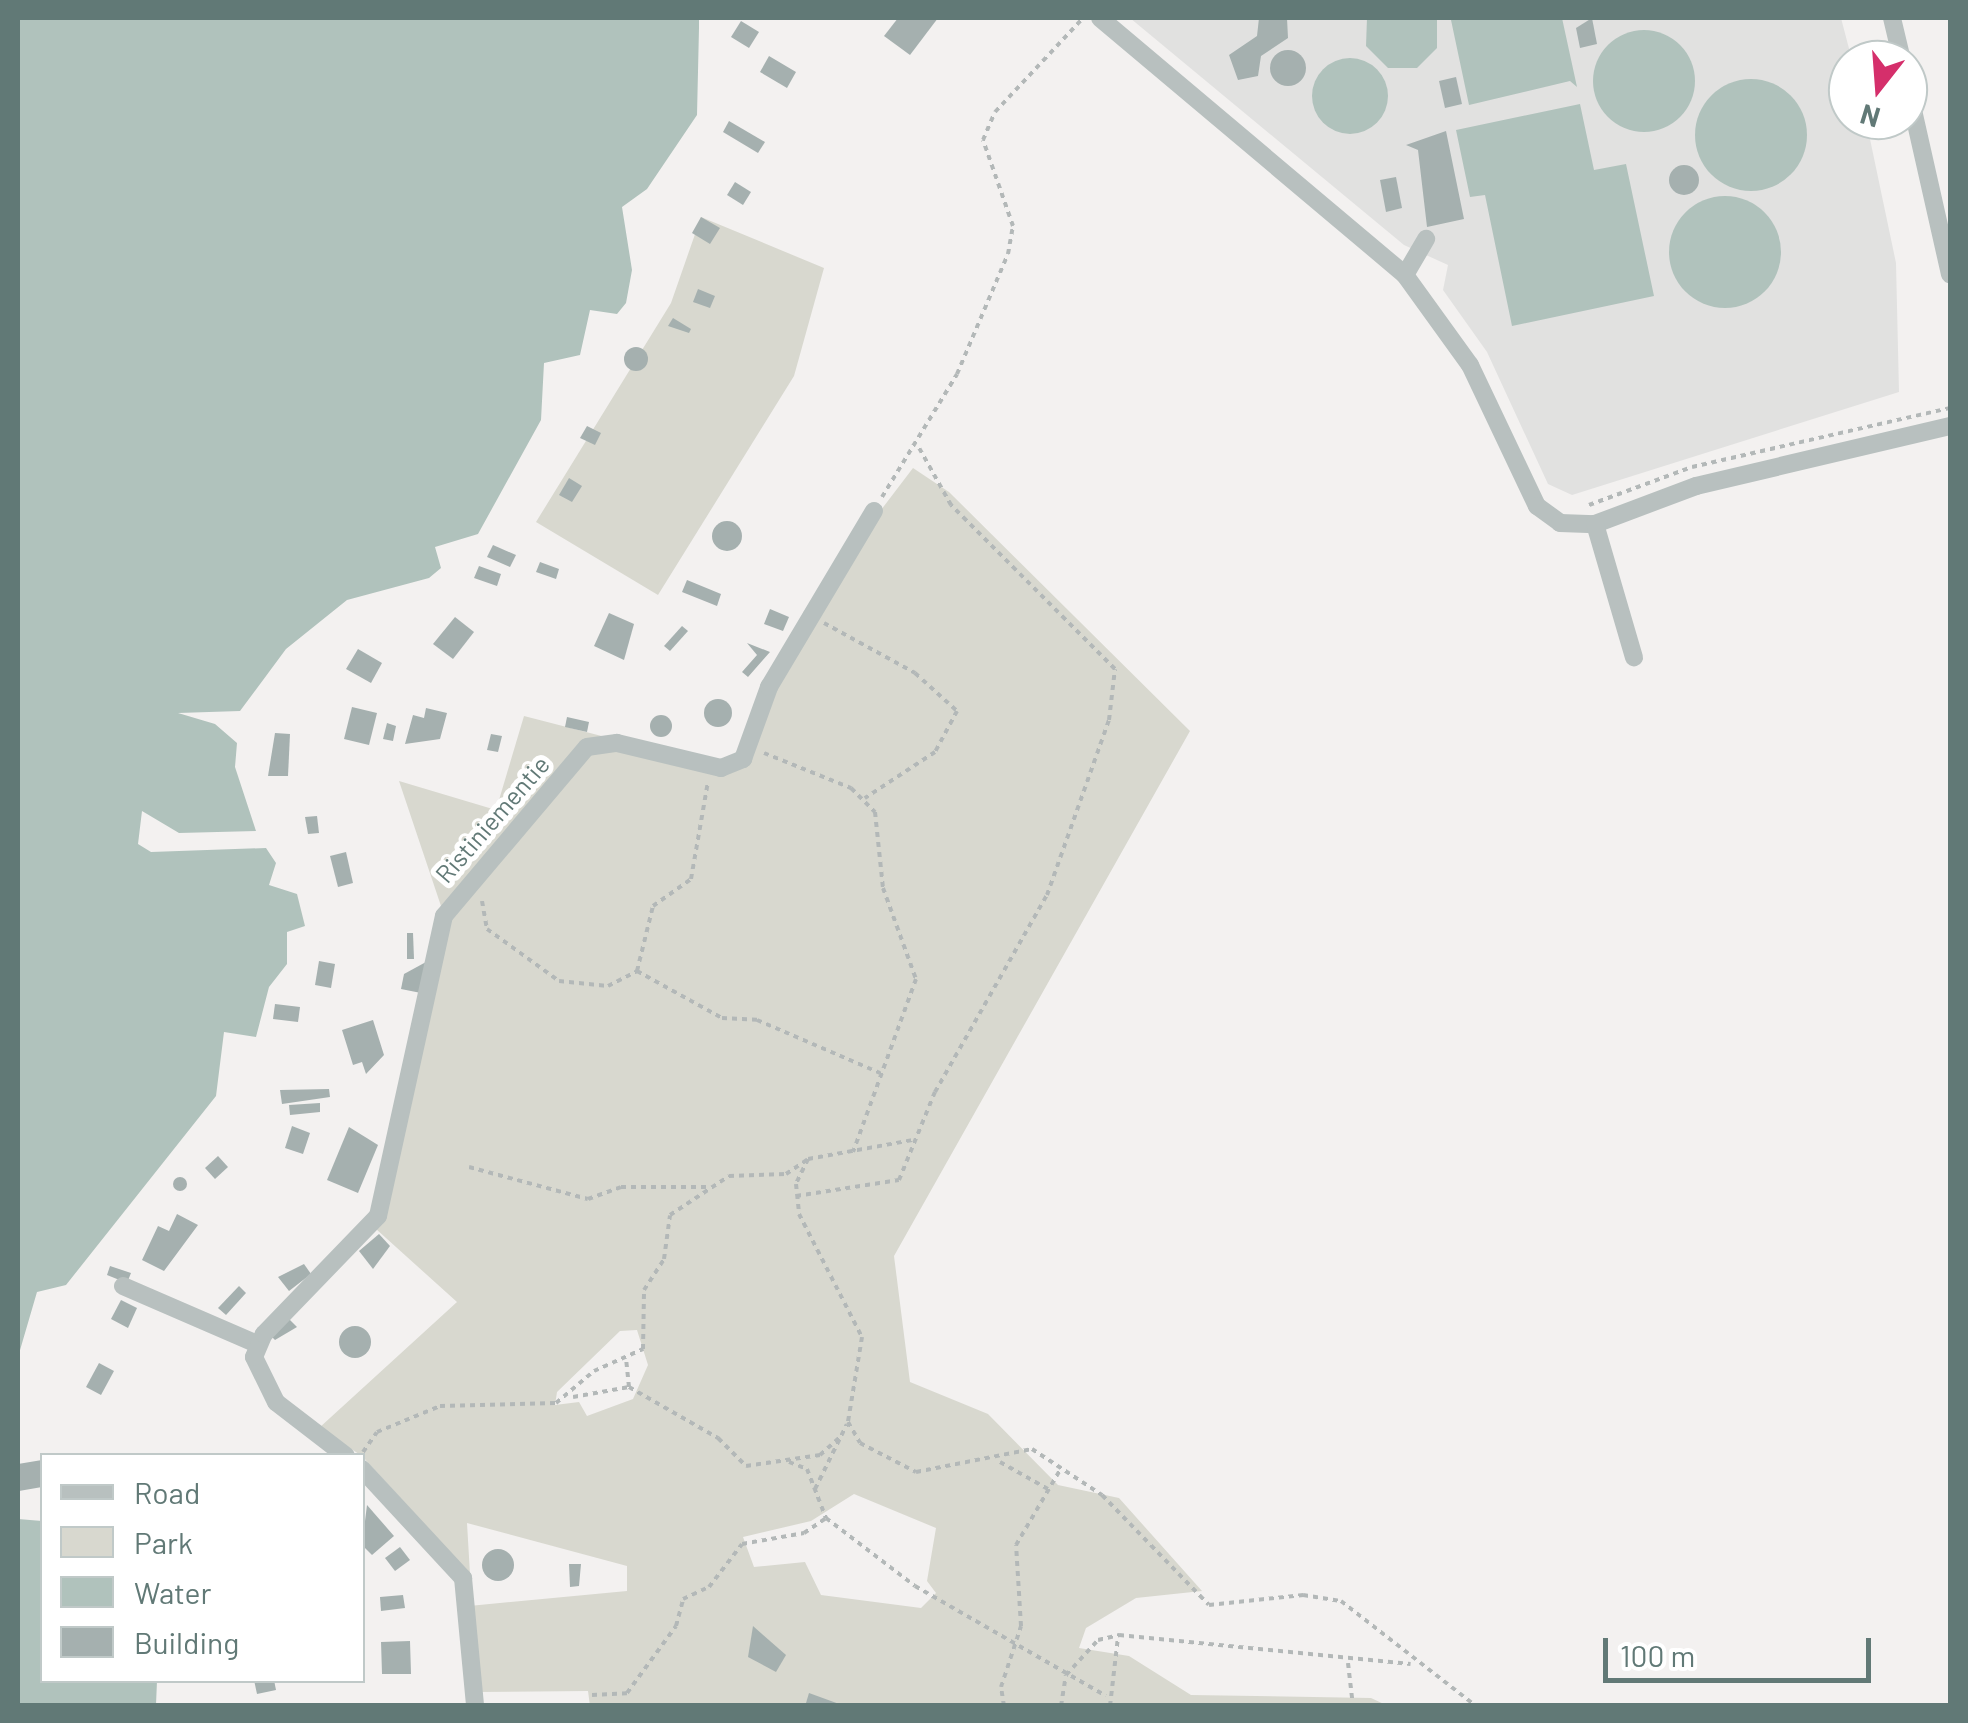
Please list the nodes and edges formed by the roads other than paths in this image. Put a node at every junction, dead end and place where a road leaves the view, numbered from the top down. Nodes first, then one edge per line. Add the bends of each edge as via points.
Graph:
1 (1100, 18) edge
2 (1920, 140) edge
3 (1426, 239) dead end
4 (1950, 274) edge
5 (1404, 275) junction
6 (1950, 426) edge
7 (874, 511) road end
8 (1595, 524) junction
9 (1634, 657) dead end
10 (122, 1286) dead end
11 (257, 1344) junction
12 (342, 1453) edge
13 (365, 1472) edge
14 (476, 1706) edge

1 - 5 street
2 - 4 street
3 - 5 street
5 - 8 street via 1470,365 1537,506 1560,522
6 - 8 street via 1696,486
7 - 11 street, Ristiniementie via 769,687 751,751 711,767 616,742 587,746 469,882 439,930 378,1216
8 - 9 street
10 - 11 street
11 - 12 street via 256,1368 276,1402
13 - 14 street via 463,1578

